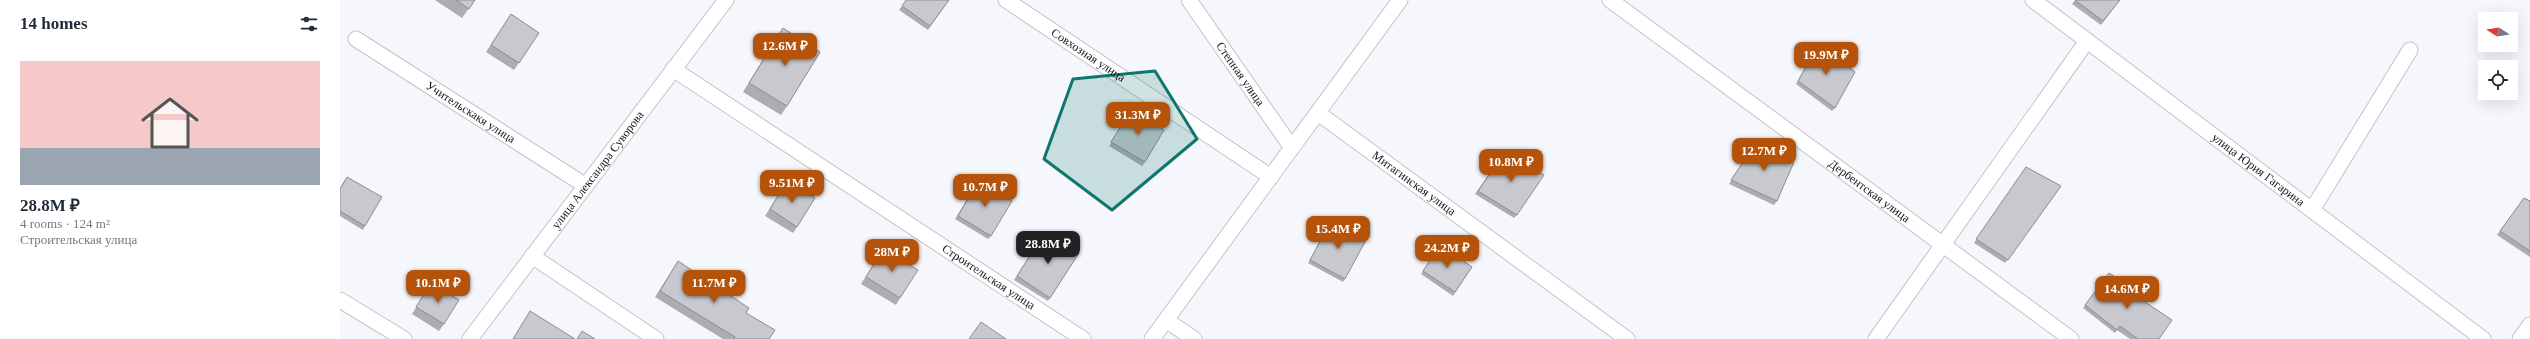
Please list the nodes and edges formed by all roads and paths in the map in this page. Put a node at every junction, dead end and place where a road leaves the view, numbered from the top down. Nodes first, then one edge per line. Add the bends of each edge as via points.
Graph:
1 (726, 0) edge
2 (1006, 0) edge
3 (1189, 0) edge
4 (1400, 0) edge
5 (1610, 0) edge
6 (2032, 0) edge
7 (356, 39) dead end
8 (2087, 41) junction
9 (2410, 50) dead end
10 (674, 69) junction
11 (1318, 113) junction
12 (1292, 148) junction
13 (1270, 177) junction
14 (586, 186) junction
15 (2312, 210) junction
16 (1943, 244) junction
17 (532, 256) junction
18 (340, 300) edge
19 (1166, 320) junction
20 (2530, 325) edge
21 (404, 339) edge
22 (470, 339) edge
23 (656, 339) edge
24 (1083, 339) edge
25 (1152, 339) edge
26 (1194, 339) edge
27 (1627, 339) edge
28 (1876, 339) edge
29 (2071, 339) edge
30 (2483, 339) edge
31 (2520, 339) edge

1 - 10 street, улица Александра Суворова
2 - 13 street, Совхозная улица
3 - 12 street, Степная улица
4 - 11 street
5 - 16 street, Дербентская улица
6 - 8 street, улица Юрия Гагарина
7 - 14 street, Учительскакя улица
8 - 15 street, улица Юрия Гагарина
8 - 16 street
9 - 15 street
10 - 14 street, улица Александра Суворова
10 - 24 street, Строительская улица
11 - 12 street
11 - 27 street, Митагинская улица
12 - 13 street
13 - 19 street
14 - 17 street, улица Александра Суворова
15 - 30 street, улица Юрия Гагарина
16 - 28 street
16 - 29 street, Дербентская улица
17 - 22 street, улица Александра Суворова
17 - 23 street
18 - 21 street
19 - 25 street
19 - 26 street
20 - 31 street

